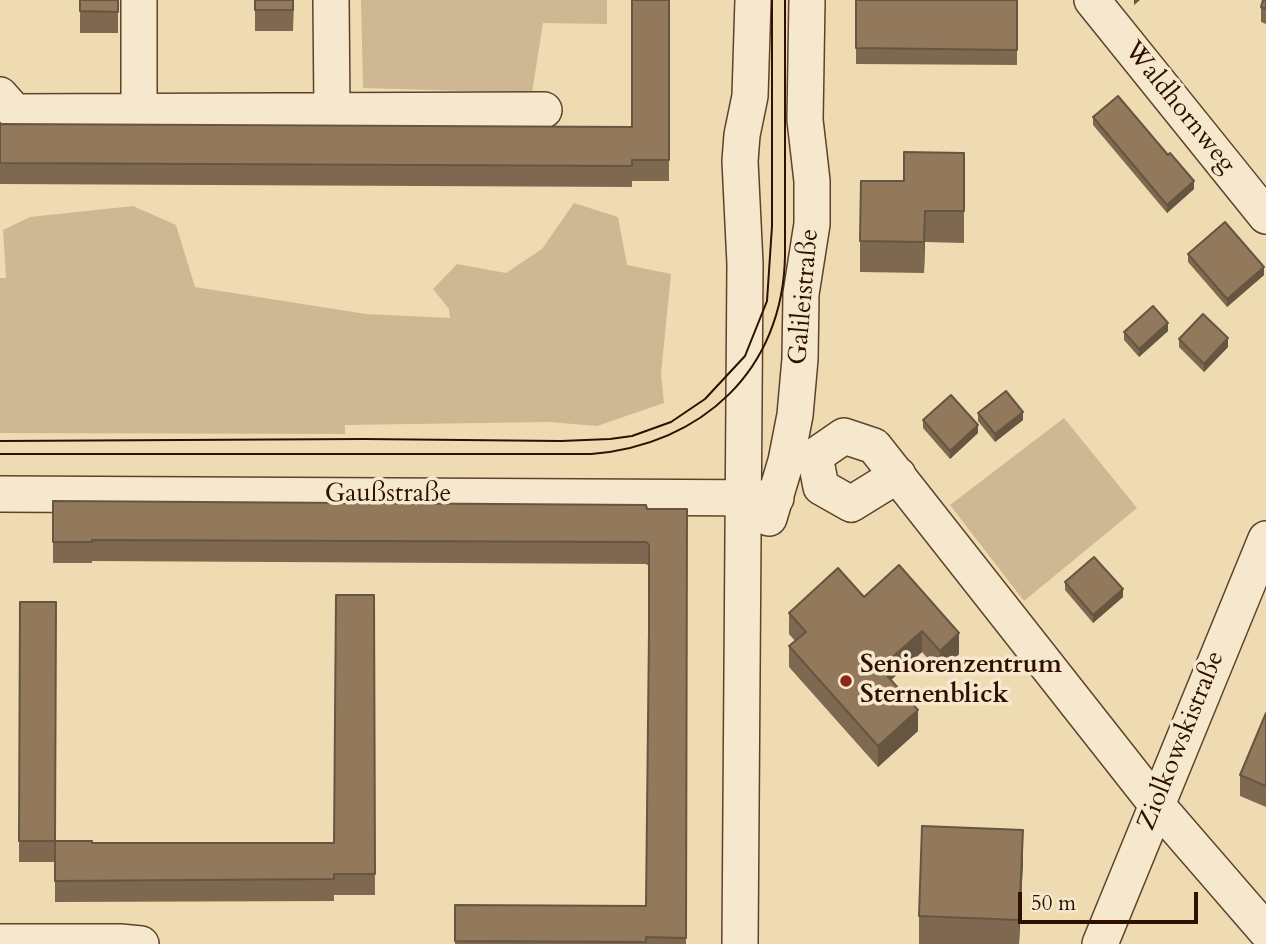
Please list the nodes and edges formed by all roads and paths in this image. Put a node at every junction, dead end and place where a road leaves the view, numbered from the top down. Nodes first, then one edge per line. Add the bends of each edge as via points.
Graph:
1 (139, 0) edge
2 (331, 0) edge
3 (753, 0) edge
4 (807, 0) edge
5 (1092, 0) edge
6 (0, 95) edge
7 (544, 110) dead end
8 (139, 111) junction
9 (332, 111) junction
10 (1266, 216) edge
11 (898, 475) dead end
12 (0, 494) edge
13 (760, 497) junction
14 (1266, 539) edge
15 (1156, 804) junction
16 (1266, 931) edge
17 (0, 942) edge
18 (141, 944) edge
19 (740, 944) edge
20 (1100, 944) edge

1 - 8 street
2 - 9 street
3 - 13 street, Galileistraße via 750,96 740,161
4 - 13 street, Galileistraße via 805,120 812,223 801,294 795,415 786,461
5 - 10 street, Waldhornweg
6 - 8 street via 15,112
7 - 9 street
8 - 9 street
11 - 15 street
12 - 13 street, Gaußstraße
13 - 19 street, Galileistraße via 744,587
14 - 15 street, Ziolkowskistraße
15 - 16 street
15 - 20 street, Ziolkowskistraße
17 - 18 street

